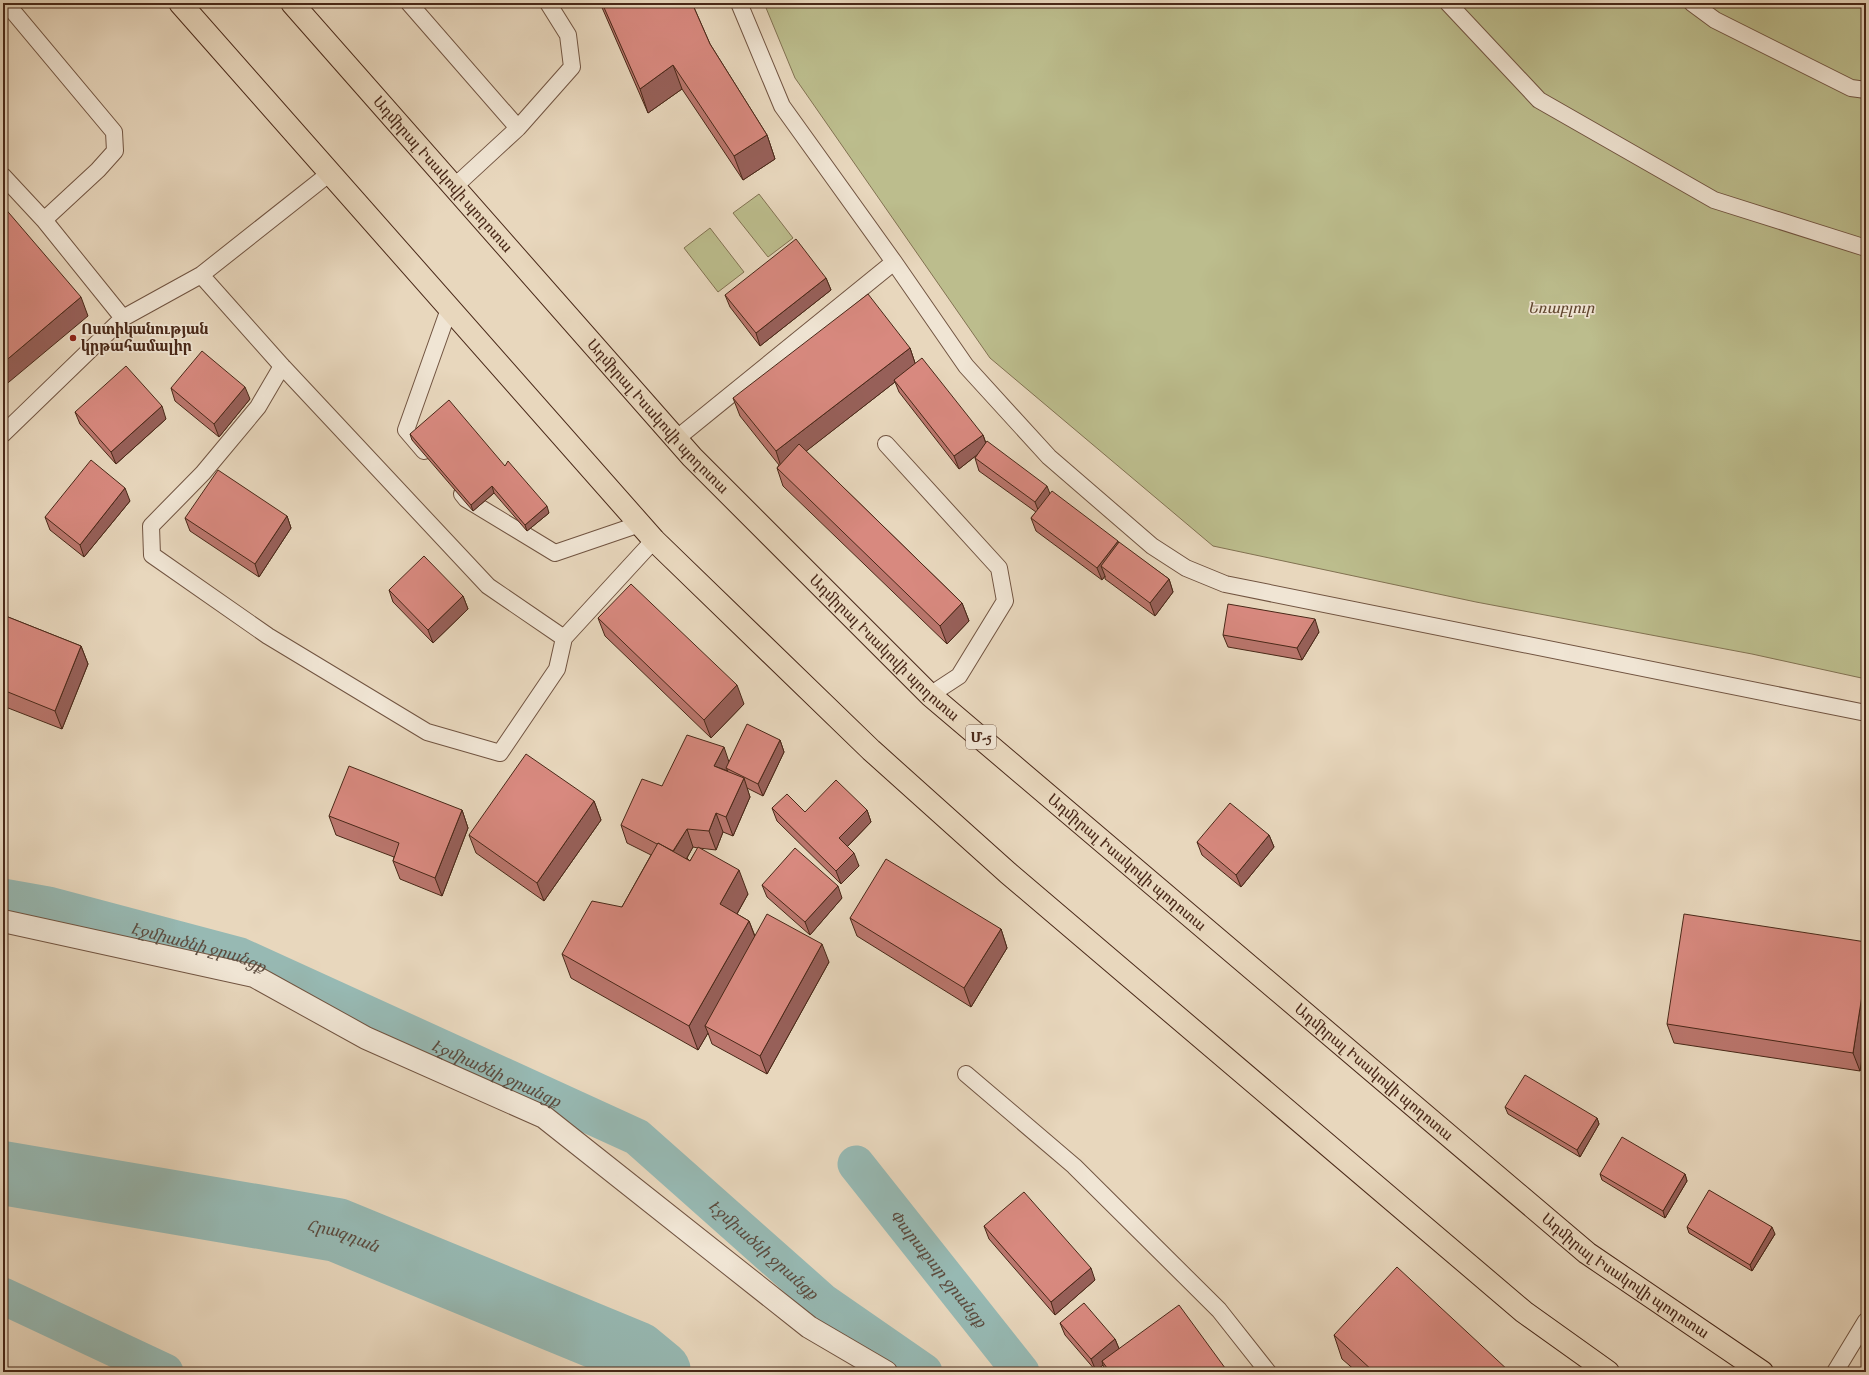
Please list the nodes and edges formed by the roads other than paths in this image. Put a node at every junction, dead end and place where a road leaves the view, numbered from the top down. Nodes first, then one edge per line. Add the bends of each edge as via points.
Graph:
1 (6, 3) edge
2 (180, 3) edge
3 (292, 3) edge
4 (409, 3) edge
5 (548, 3) edge
6 (739, 3) edge
7 (1448, 3) edge
8 (1692, 3) edge
9 (1866, 90) edge
10 (518, 128) junction
11 (330, 173) junction
12 (3, 176) edge
13 (454, 187) junction
14 (44, 220) junction
15 (1866, 248) edge
16 (894, 262) junction
17 (201, 275) junction
18 (449, 309) junction
19 (123, 318) junction
20 (282, 366) junction
21 (3, 434) edge
22 (676, 439) junction
23 (886, 444) dead end
24 (436, 464) edge
25 (451, 482) edge
26 (647, 532) junction
27 (564, 638) junction
28 (930, 695) junction
29 (1866, 713) edge
30 (3, 922) edge
31 (966, 1074) dead end
32 (1866, 1321) edge
33 (886, 1372) edge
34 (1268, 1372) edge
35 (1608, 1372) edge
36 (1762, 1372) edge
37 (1835, 1372) edge

1 - 14 lane via 114,132 115,151
2 - 11 highway
3 - 13 highway, Ադմիրալ Իսակովի պողոտա / Մ-5
4 - 10 lane
5 - 10 lane via 568,35 572,68
6 - 16 lane via 782,106
7 - 15 lane via 1539,100 1714,200
8 - 9 lane via 1715,20 1851,88
10 - 13 lane
11 - 17 lane
11 - 18 highway
12 - 14 lane
13 - 22 highway, Ադմիրալ Իսակովի պողոտա / Մ-5
14 - 19 lane
16 - 22 lane
16 - 29 lane via 966,366 1049,457 1152,546 1186,568 1225,584
17 - 19 lane
17 - 20 lane
18 - 24 lane via 406,430
18 - 26 highway
19 - 21 lane
20 - 27 lane via 488,586
20 - 27 lane via 258,407 203,473 151,526 152,555 268,636 427,732 500,753 557,669
22 - 28 highway, Ադմիրալ Իսակովի պողոտա / Մ-5
23 - 28 lane via 999,568 1005,601 959,676
25 - 26 lane via 466,499 555,552
26 - 27 lane
26 - 35 highway via 871,750 1008,873 1524,1312
28 - 36 highway, Ադմիրալ Իսակովի պողոտա / Մ-5 via 1587,1253
30 - 33 street via 254,976 366,1038 544,1117 809,1327
31 - 34 lane via 1074,1166 1219,1310
32 - 37 lane

